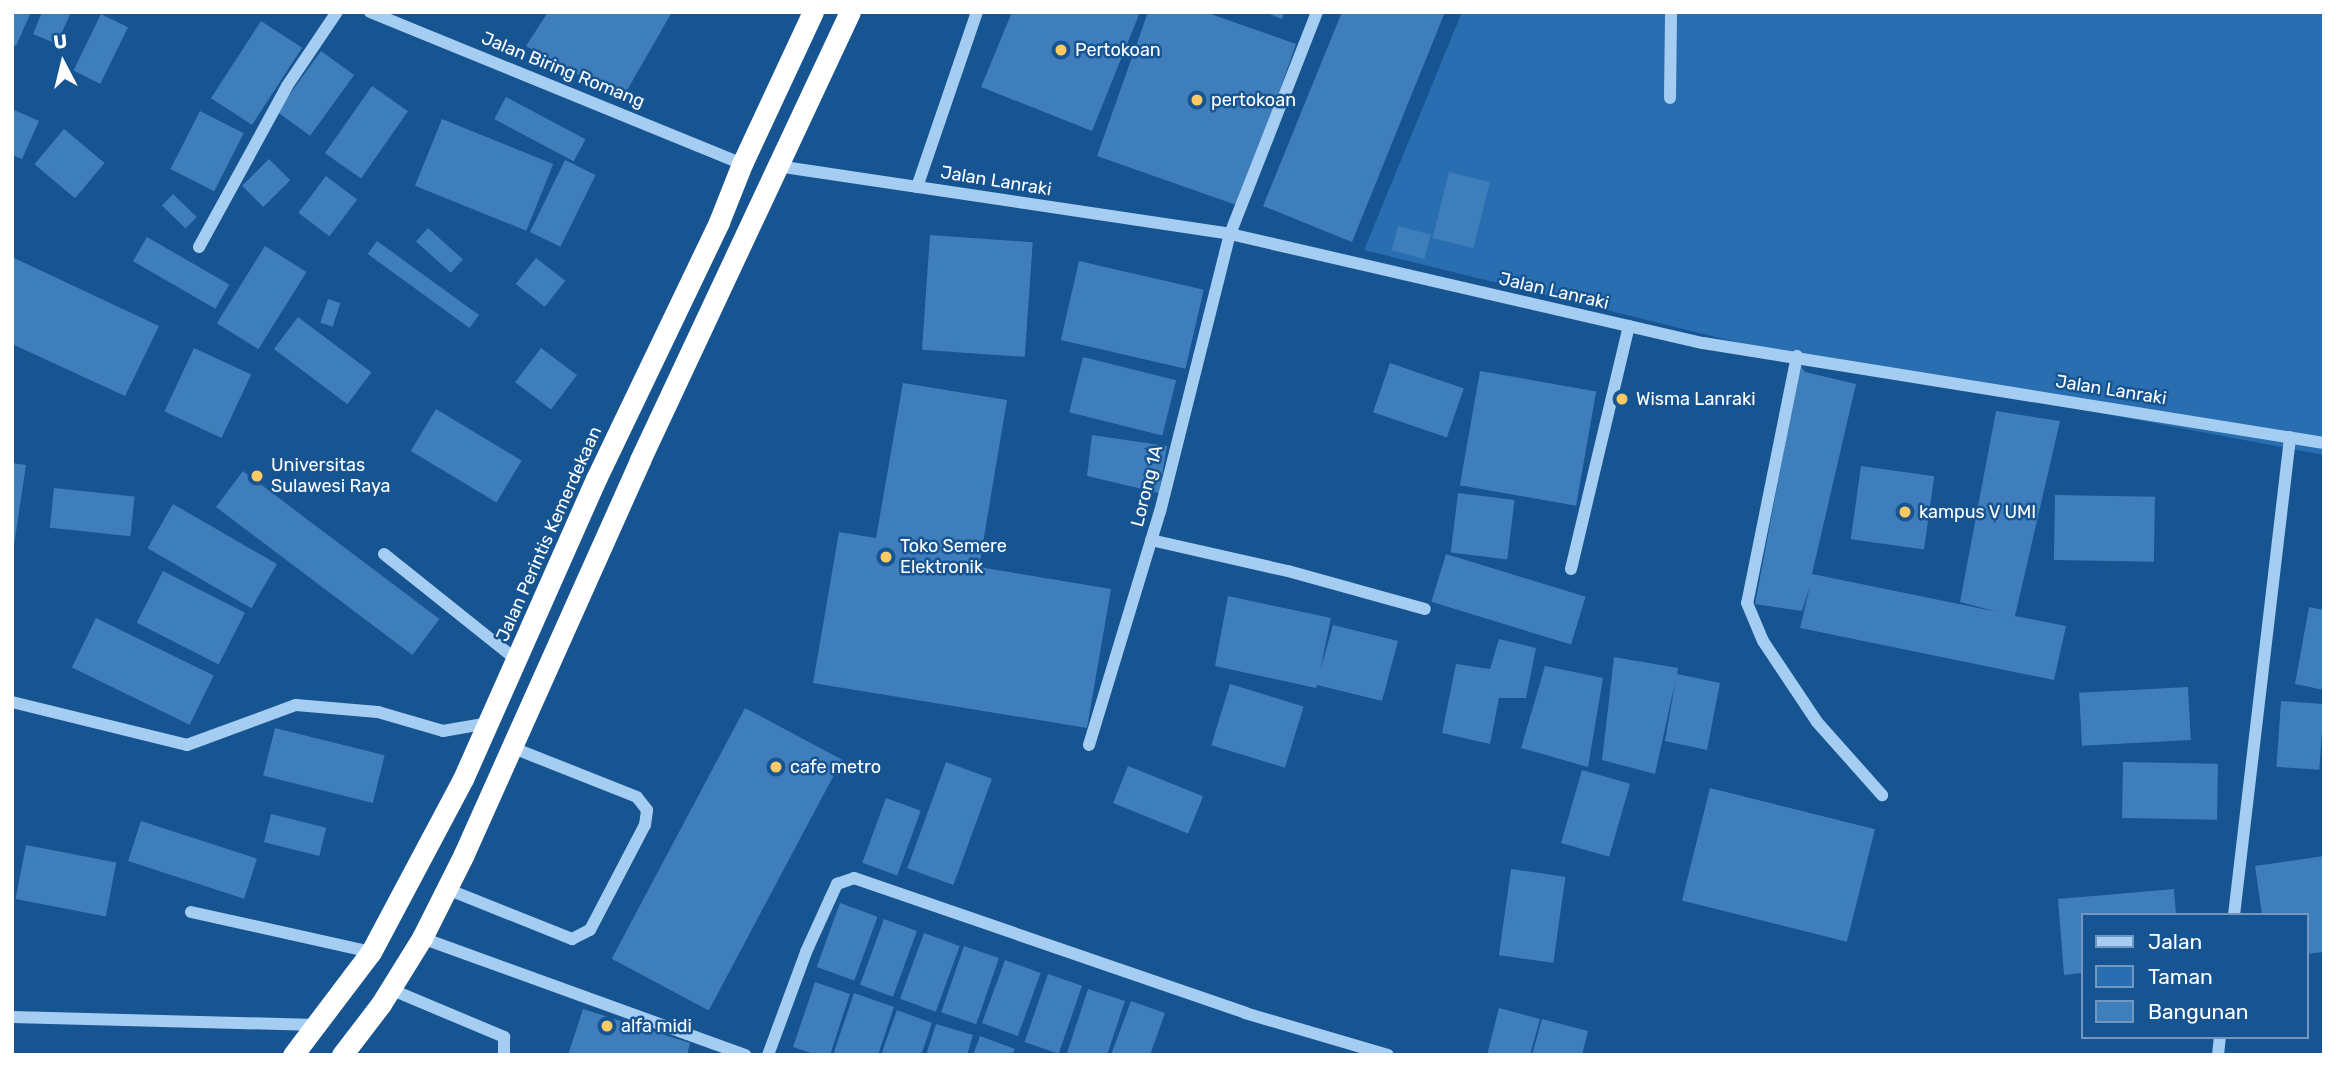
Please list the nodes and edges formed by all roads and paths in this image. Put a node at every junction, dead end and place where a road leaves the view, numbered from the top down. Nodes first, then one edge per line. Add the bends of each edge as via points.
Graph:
1 (337, 12) edge
2 (370, 12) edge
3 (813, 12) edge
4 (850, 12) edge
5 (977, 12) edge
6 (1317, 12) edge
7 (1671, 12) edge
8 (1671, 98) dead end
9 (742, 163) junction
10 (777, 166) junction
11 (917, 187) junction
12 (1230, 234) junction
13 (199, 247) dead end
14 (1629, 326) junction
15 (1797, 356) junction
16 (2290, 437) junction
17 (2324, 443) edge
18 (1151, 540) junction
19 (384, 554) dead end
20 (1571, 569) dead end
21 (1425, 609) dead end
22 (517, 660) junction
23 (12, 702) edge
24 (490, 723) junction
25 (1089, 745) dead end
26 (513, 748) junction
27 (1882, 795) dead end
28 (447, 889) junction
29 (191, 912) dead end
30 (2234, 913) edge
31 (422, 938) junction
32 (371, 952) junction
33 (390, 989) junction
34 (12, 1017) edge
35 (317, 1025) junction
36 (293, 1055) edge
37 (342, 1055) edge
38 (504, 1055) edge
39 (746, 1055) edge
40 (768, 1055) edge
41 (1388, 1055) edge

1 - 13 street via 287,86
2 - 9 street, Jalan Biring Romang
3 - 9 highway, Jalan Perintis Kemerdekaan
4 - 10 highway
5 - 11 street
6 - 12 street, Lorong 1A
7 - 8 street
9 - 22 highway, Jalan Perintis Kemerdekaan
10 - 11 street, Jalan Lanraki
10 - 26 highway
11 - 12 street, Jalan Lanraki
12 - 14 street, Jalan Lanraki
12 - 18 street, Lorong 1A
14 - 15 street, Jalan Lanraki via 1703,343
14 - 20 street
15 - 16 street, Jalan Lanraki
15 - 27 street via 1747,603 1763,641 1817,722
16 - 17 street, Jalan Lanraki
16 - 30 street
18 - 21 street
18 - 25 street, Lorong 1A
19 - 22 street
22 - 24 highway, Jalan Perintis Kemerdekaan
23 - 24 street via 187,745 296,705 378,712 443,732
24 - 32 highway, Jalan Perintis Kemerdekaan
26 - 28 highway
26 - 28 street via 636,797 647,810 645,824 590,930 572,939
28 - 31 highway
29 - 32 street
31 - 33 highway
31 - 39 street
32 - 35 highway, Jalan Perintis Kemerdekaan
33 - 37 highway
33 - 38 street via 504,1037
34 - 35 street
35 - 36 highway, Jalan Perintis Kemerdekaan
40 - 41 street via 830,898 838,884 854,878 1245,1013

